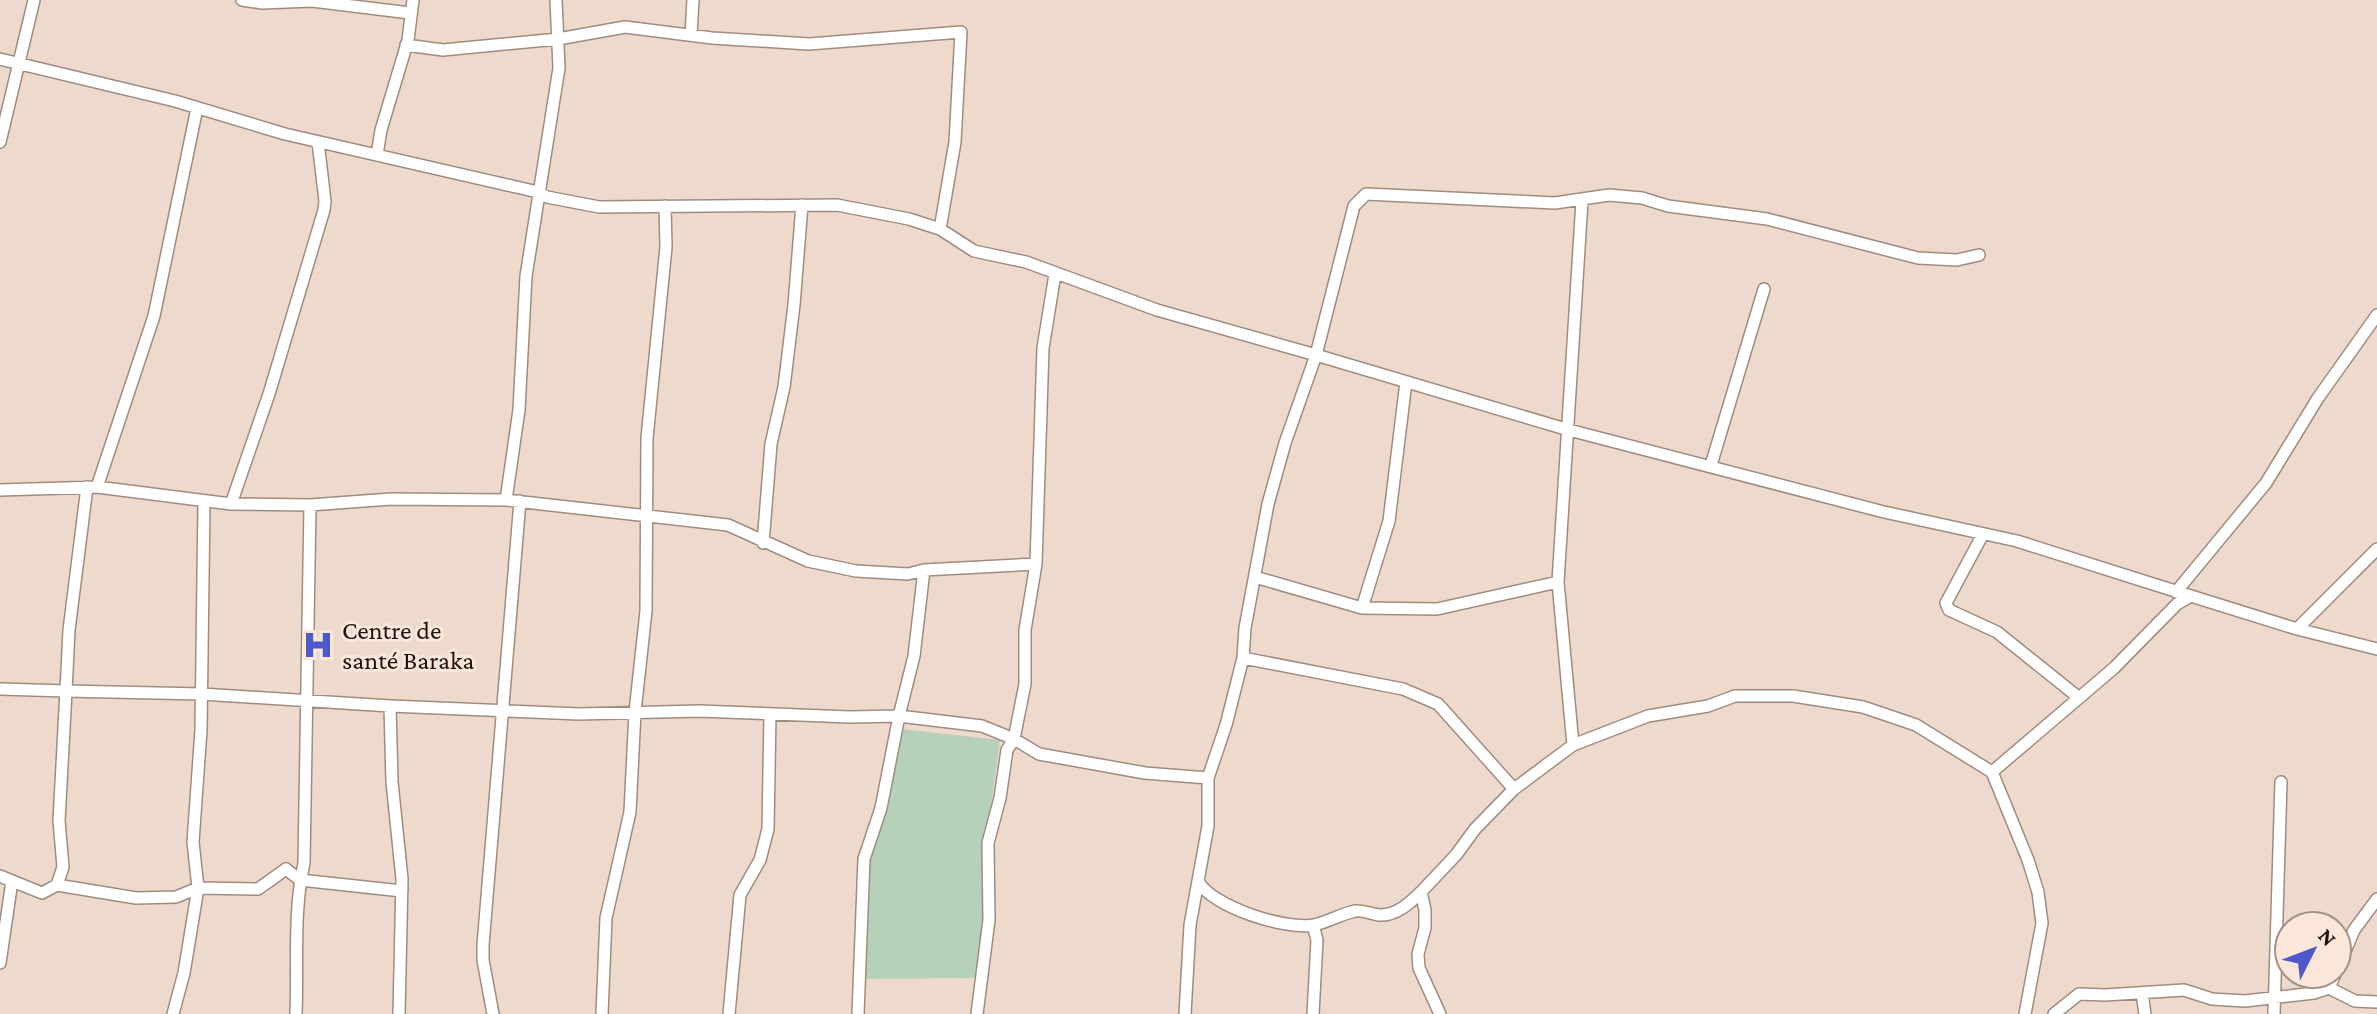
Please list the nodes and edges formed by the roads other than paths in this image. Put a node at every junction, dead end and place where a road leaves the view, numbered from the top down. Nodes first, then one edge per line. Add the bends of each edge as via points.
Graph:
1 (34, 0) edge
2 (242, 0) edge
3 (413, 0) edge
4 (556, 0) edge
5 (693, 0) edge
6 (281, 1) edge
7 (410, 13) junction
8 (691, 35) junction
9 (558, 39) junction
10 (406, 45) junction
11 (0, 59) edge
12 (19, 64) junction
13 (197, 108) junction
14 (0, 142) edge
15 (318, 142) junction
16 (377, 155) junction
17 (538, 192) junction
18 (1582, 201) junction
19 (802, 205) junction
20 (665, 206) junction
21 (940, 229) junction
22 (1979, 255) dead end
23 (1055, 274) junction
24 (1764, 289) dead end
25 (2377, 315) edge
26 (1316, 355) junction
27 (1406, 382) junction
28 (1569, 430) junction
29 (1711, 465) junction
30 (92, 487) junction
31 (0, 490) edge
32 (506, 500) junction
33 (520, 501) junction
34 (204, 502) junction
35 (231, 504) junction
36 (310, 505) junction
37 (645, 517) junction
38 (1983, 534) junction
39 (763, 543) junction
40 (2377, 549) edge
41 (1036, 564) junction
42 (924, 570) junction
43 (1255, 577) junction
44 (1558, 582) junction
45 (2176, 592) junction
46 (2191, 596) junction
47 (1362, 608) junction
48 (2297, 629) junction
49 (2377, 649) edge
50 (1243, 658) junction
51 (0, 689) edge
52 (66, 691) junction
53 (202, 694) junction
54 (2078, 697) junction
55 (305, 700) junction
56 (390, 706) junction
57 (501, 711) junction
58 (635, 712) junction
59 (770, 714) junction
60 (899, 716) junction
61 (1014, 739) junction
62 (1573, 745) junction
63 (1992, 772) junction
64 (1208, 778) junction
65 (2281, 782) dead end
66 (1514, 789) junction
67 (0, 876) edge
68 (300, 880) junction
69 (12, 881) junction
70 (1198, 881) junction
71 (57, 885) junction
72 (198, 888) junction
73 (402, 891) junction
74 (1421, 892) junction
75 (2377, 899) edge
76 (1313, 925) junction
77 (2353, 932) edge
78 (0, 963) edge
79 (2318, 990) edge
80 (2333, 990) edge
81 (2142, 993) junction
82 (2276, 998) junction
83 (2377, 1002) edge
84 (173, 1014) edge
85 (296, 1014) edge
86 (399, 1014) edge
87 (493, 1014) edge
88 (602, 1014) edge
89 (729, 1014) edge
90 (858, 1014) edge
91 (977, 1014) edge
92 (1185, 1014) edge
93 (1313, 1014) edge
94 (1440, 1014) edge
95 (2025, 1014) edge
96 (2054, 1014) edge
97 (2145, 1014) edge
98 (2274, 1014) edge

1 - 12 street
2 - 6 street
3 - 7 street
4 - 9 street
5 - 8 street
6 - 7 street
7 - 10 street
8 - 9 street via 625,27
8 - 21 street via 809,44 961,32 955,142
9 - 10 street via 443,50
9 - 17 street via 559,68
10 - 16 street
11 - 12 street
12 - 13 street
12 - 14 street
13 - 15 street
13 - 30 street via 154,316
15 - 16 street
15 - 35 street via 324,210
16 - 17 street
17 - 20 street via 599,207
17 - 32 street
18 - 22 street via 1609,195 1642,198 1767,219 1918,258
18 - 26 street via 1366,194 1354,206
18 - 28 street
19 - 20 street
19 - 21 street via 837,205
19 - 39 street
20 - 37 street
21 - 23 street via 974,251
23 - 26 street via 1157,310
23 - 41 street via 1043,348
24 - 29 street
25 - 45 street via 2266,483
26 - 27 street
26 - 43 street via 1268,504
27 - 28 street
27 - 47 street via 1389,521
28 - 29 street
28 - 44 street
29 - 38 street
30 - 31 street
30 - 34 street
30 - 52 street via 69,630
32 - 33 street
32 - 36 street
33 - 37 street
33 - 57 street
34 - 35 street
34 - 53 street
35 - 36 street
36 - 55 street
37 - 39 street via 728,525
37 - 58 street via 646,611
38 - 45 street
38 - 54 street via 1946,603 1949,610 1997,632
39 - 42 street via 808,561 856,571
40 - 48 street
41 - 42 street
41 - 61 street via 1025,630 1025,684
42 - 60 street via 914,656
43 - 47 street
43 - 50 street
44 - 47 street via 1437,609
44 - 62 street
45 - 46 street
46 - 48 street
46 - 54 street
48 - 49 street
50 - 64 street
50 - 66 street via 1426,698 1438,704
51 - 52 street
52 - 53 street
52 - 71 street via 59,821 63,867
53 - 55 street
53 - 72 street via 193,842
54 - 63 street
55 - 56 street
55 - 68 street
56 - 57 street
56 - 73 street
57 - 58 street
57 - 87 street via 483,945
58 - 59 street
58 - 88 street via 630,812 606,918
59 - 60 street
59 - 89 street via 768,829 760,860 740,895
60 - 61 street via 982,726
60 - 90 street via 881,808 864,859
61 - 64 street via 1039,754
61 - 91 street via 1007,750 988,843 989,920
62 - 63 street via 1663,712 1735,696 1782,695 1898,717
62 - 66 street
63 - 95 street via 2038,892 2042,923
64 - 70 street via 1208,826
65 - 82 street
66 - 74 street
67 - 69 street
68 - 72 street via 286,869 258,889
68 - 73 street
68 - 85 street
69 - 71 street via 42,893
69 - 78 street
70 - 76 street via 1211,897 1246,912 1290,925
70 - 92 street
71 - 72 street via 136,898 176,897
72 - 84 street
73 - 86 street
74 - 76 street via 1397,911 1356,911
74 - 94 street via 1425,928 1419,968
75 - 77 street
76 - 93 street
79 - 82 street
80 - 83 street via 2355,1001
81 - 82 street via 2184,990 2212,999
81 - 96 street via 2079,994
81 - 97 street
82 - 98 street

